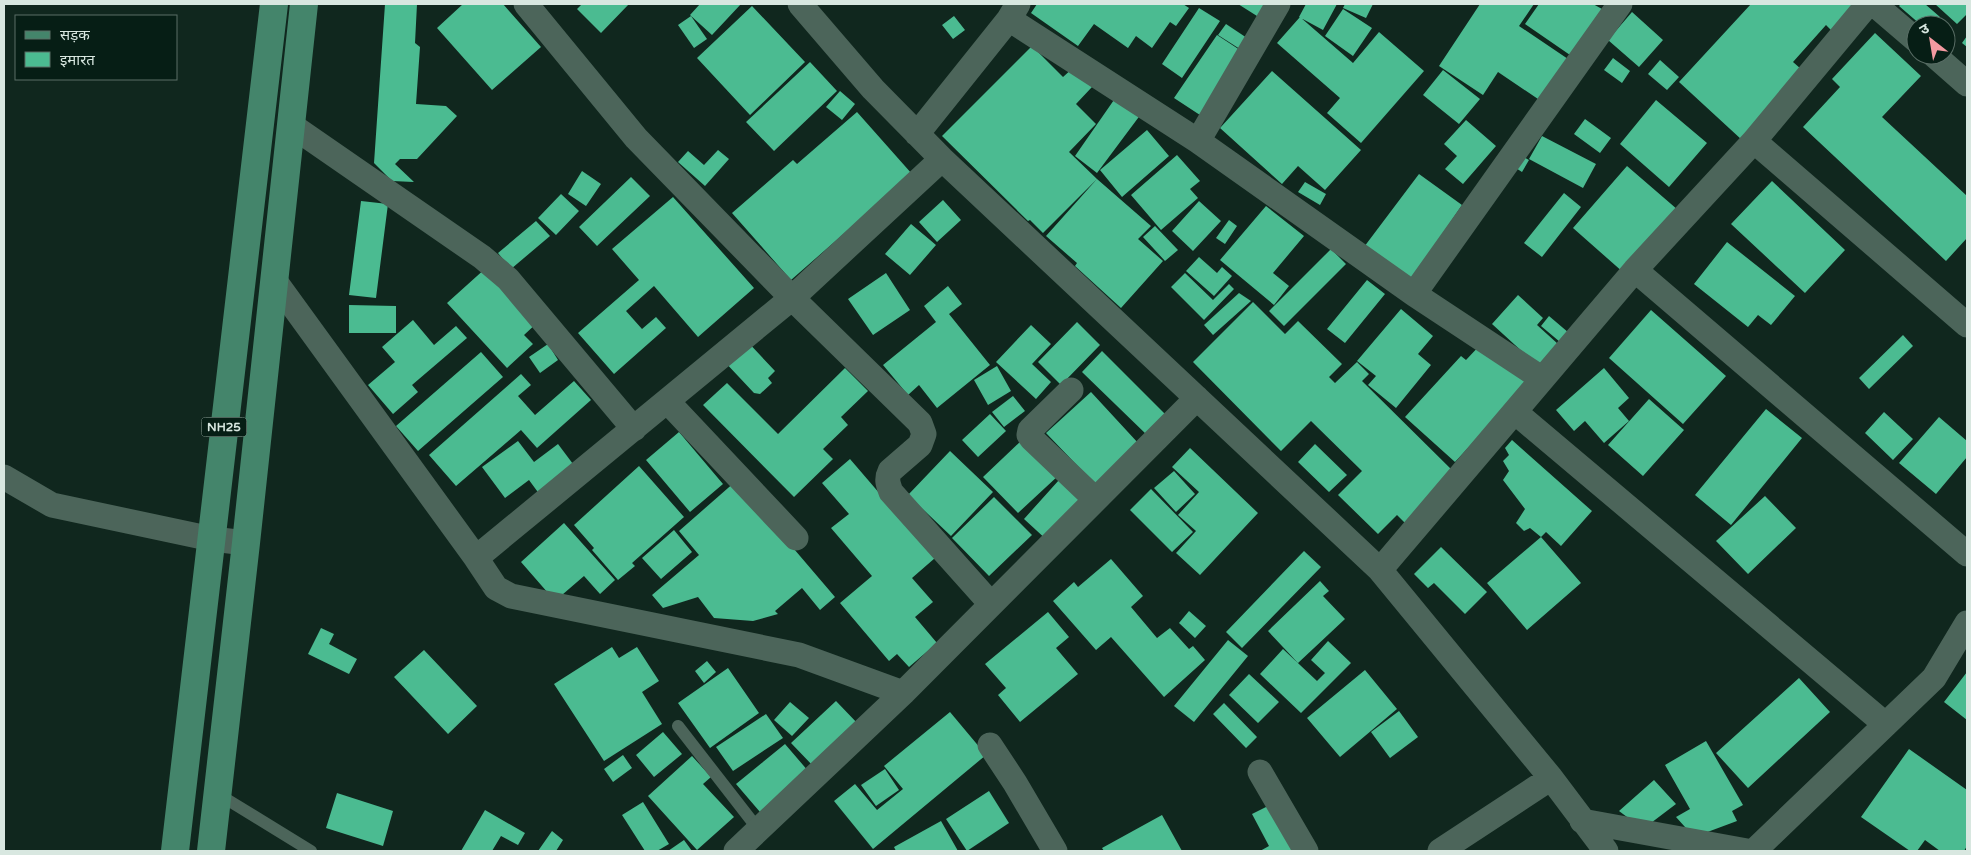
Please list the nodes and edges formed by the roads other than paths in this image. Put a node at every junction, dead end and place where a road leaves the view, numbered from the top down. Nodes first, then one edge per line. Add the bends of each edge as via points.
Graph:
1 (274, 4) edge
2 (304, 4) edge
3 (526, 4) edge
4 (800, 4) edge
5 (1278, 4) edge
6 (1620, 4) edge
7 (1868, 4) edge
8 (1874, 4) edge
9 (1013, 11) edge
10 (1906, 31) edge
11 (1945, 65) edge
12 (1967, 84) edge
13 (292, 125) junction
14 (917, 134) junction
15 (1198, 141) junction
16 (1754, 141) junction
17 (942, 159) junction
18 (1635, 270) junction
19 (274, 281) junction
20 (1414, 294) junction
21 (792, 298) junction
22 (1967, 325) edge
23 (1542, 378) junction
24 (1071, 390) dead end
25 (1197, 398) junction
26 (668, 401) junction
27 (1515, 412) junction
28 (634, 429) junction
29 (4, 478) edge
30 (1095, 499) junction
31 (796, 538) dead end
32 (212, 539) junction
33 (246, 543) junction
34 (1967, 554) edge
35 (476, 558) junction
36 (1380, 570) junction
37 (991, 604) junction
38 (1967, 623) edge
39 (902, 693) junction
40 (1885, 724) junction
41 (678, 726) dead end
42 (990, 745) dead end
43 (1260, 772) dead end
44 (1550, 778) junction
45 (218, 794) junction
46 (1582, 821) junction
47 (758, 829) junction
48 (175, 851) edge
49 (211, 851) edge
50 (311, 851) edge
51 (736, 851) edge
52 (1055, 851) edge
53 (1306, 851) edge
54 (1440, 851) edge
55 (1606, 851) edge
56 (1747, 851) edge
57 (1754, 851) edge

1 - 32 main road, NH25
2 - 13 main road, NH25
3 - 21 street via 636,138
4 - 14 street
5 - 15 street
6 - 20 street
7 - 16 street
8 - 10 street
9 - 14 street
9 - 15 street
11 - 12 street
13 - 19 main road, NH25
13 - 28 street via 482,257 508,280
14 - 17 street
15 - 20 street
16 - 18 street
16 - 22 street
17 - 21 street
17 - 25 street
18 - 23 street
18 - 34 street
19 - 33 main road, NH25
19 - 35 street
20 - 23 street
21 - 26 street
21 - 37 street via 920,423 924,434 920,445 887,477 891,492
23 - 27 street
24 - 30 street via 1030,430 1029,435
25 - 30 street
25 - 36 street
26 - 28 street
26 - 31 street
27 - 36 street
27 - 40 street
28 - 35 street
29 - 32 street via 52,505
30 - 37 street
32 - 33 street
32 - 48 main road, NH25
33 - 45 main road, NH25
35 - 39 street via 496,588 511,596 799,655
36 - 44 street
37 - 39 street
38 - 40 street via 1934,678
39 - 47 street
40 - 57 street
41 - 47 lane
42 - 52 street
43 - 53 street
44 - 46 street
44 - 54 street
45 - 49 main road, NH25
45 - 50 lane
46 - 55 street
46 - 56 street
47 - 51 street

